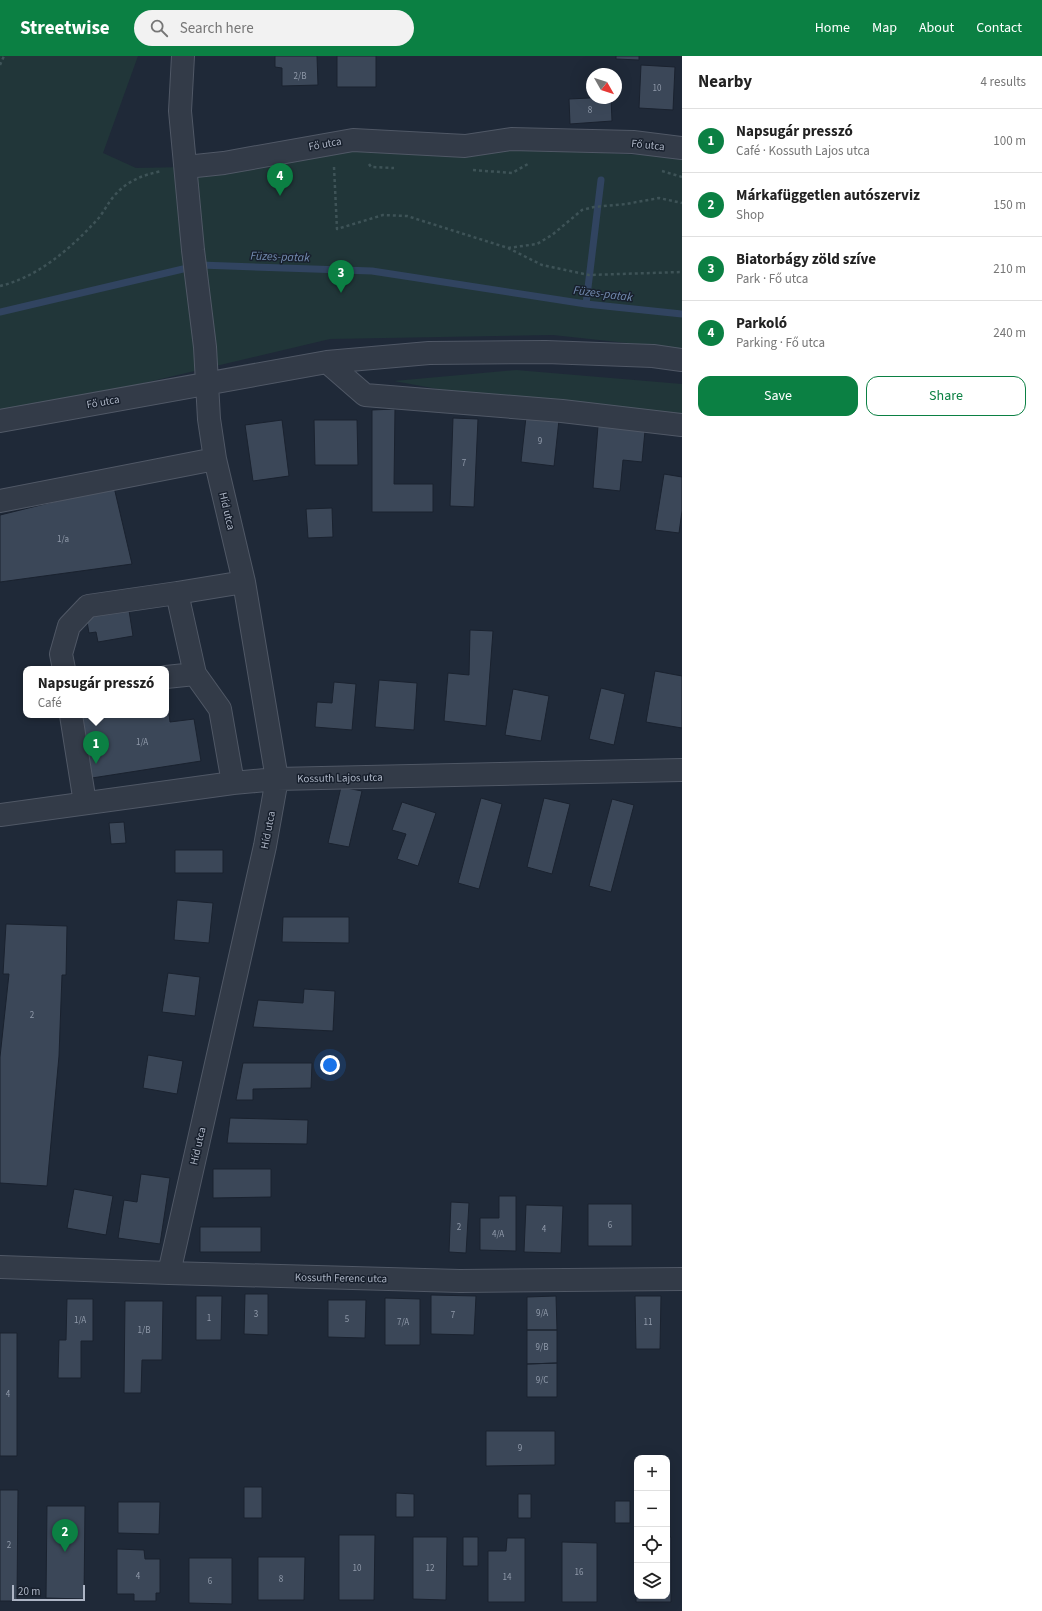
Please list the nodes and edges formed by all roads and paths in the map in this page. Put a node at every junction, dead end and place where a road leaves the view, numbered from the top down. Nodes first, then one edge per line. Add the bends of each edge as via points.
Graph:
1 (4, 56) edge
2 (183, 56) edge
3 (0, 65) edge
4 (333, 142) junction
5 (682, 148) edge
6 (186, 167) junction
7 (682, 203) edge
8 (508, 248) junction
9 (682, 272) edge
10 (0, 286) edge
11 (682, 360) edge
12 (327, 362) junction
13 (207, 383) junction
14 (0, 421) edge
15 (682, 425) edge
16 (215, 459) junction
17 (0, 501) edge
18 (244, 582) junction
19 (177, 593) junction
20 (63, 666) edge
21 (195, 674) junction
22 (169, 677) edge
23 (71, 718) edge
24 (682, 770) edge
25 (277, 779) junction
26 (233, 783) junction
27 (85, 803) junction
28 (0, 815) edge
29 (0, 1267) edge
30 (169, 1274) junction
31 (682, 1279) edge

1 - 3 path
2 - 6 street via 180,111
4 - 5 street, Fő utca via 353,140 465,146 511,139 633,142
4 - 6 street, Fő utca
4 - 8 path via 337,229 383,215 407,216
6 - 10 path via 147,174 130,181 113,196 97,220 61,255 25,277
6 - 13 street
7 - 8 path via 659,198 582,210 537,244
8 - 9 path via 542,265 589,275
11 - 12 street, Fő utca via 653,356 546,352 429,353
12 - 13 street, Fő utca
12 - 15 street via 365,395 562,411
13 - 14 street, Fő utca
13 - 16 street, Híd utca
16 - 17 street
16 - 18 street, Híd utca
18 - 19 street
18 - 25 street, Híd utca
19 - 20 street via 88,606 69,626 61,654
19 - 21 street
21 - 22 street
21 - 26 street via 220,709
23 - 27 street
24 - 25 street, Kossuth Lajos utca
25 - 26 street, Kossuth Lajos utca
25 - 30 street, Híd utca via 265,846
26 - 27 street, Kossuth Lajos utca
27 - 28 street, Kossuth Lajos utca
29 - 30 street, Kossuth Ferenc utca
30 - 31 street, Kossuth Ferenc utca via 460,1281

